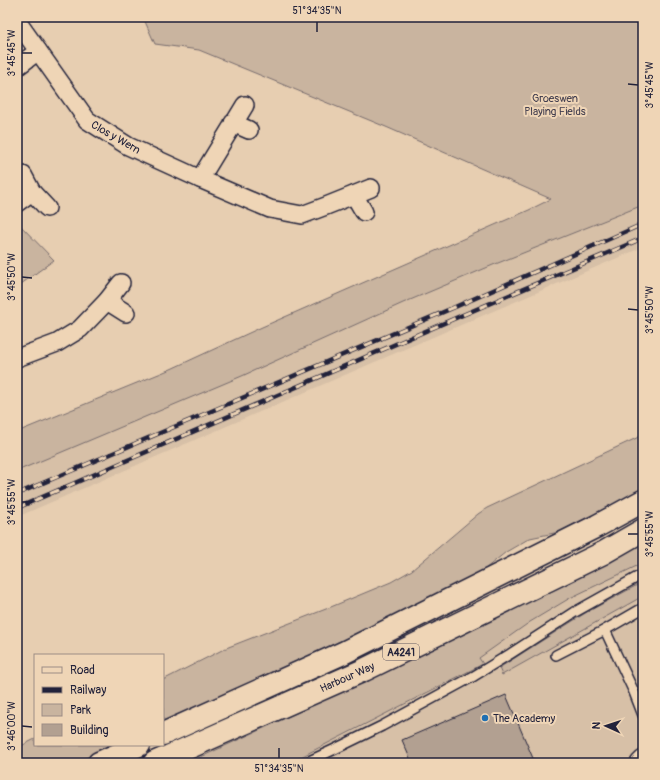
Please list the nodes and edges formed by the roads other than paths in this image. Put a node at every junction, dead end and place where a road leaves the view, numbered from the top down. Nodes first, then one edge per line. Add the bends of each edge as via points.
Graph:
1 (17, 21) edge
2 (38, 50) junction
3 (17, 67) edge
4 (245, 105) dead end
5 (233, 123) junction
6 (249, 130) dead end
7 (23, 175) dead end
8 (200, 179) junction
9 (371, 188) dead end
10 (32, 192) junction
11 (354, 195) junction
12 (17, 203) edge
13 (47, 208) dead end
14 (364, 212) dead end
15 (121, 283) dead end
16 (107, 301) junction
17 (126, 314) dead end
18 (17, 358) edge
19 (643, 501) edge
20 (643, 530) edge
21 (643, 574) edge
22 (643, 608) edge
23 (605, 630) junction
24 (556, 655) dead end
25 (634, 692) junction
26 (643, 702) edge
27 (643, 715) edge
28 (164, 734) edge
29 (137, 746) edge
30 (643, 759) edge
31 (99, 763) edge
32 (154, 763) edge
33 (305, 763) edge
34 (639, 763) edge

1 - 2 street, Clos y Wern
2 - 3 street
2 - 8 street, Clos y Wern via 87,120 128,146
4 - 5 street
5 - 6 street
5 - 8 street
7 - 10 street
8 - 11 street, Clos y Wern via 270,209 302,214
9 - 11 street, Clos y Wern
10 - 12 street
10 - 13 street
11 - 14 street
15 - 16 street
16 - 17 street
16 - 18 street via 80,329 57,343
19 - 28 main road, Harbour Way / A4241 via 343,654
20 - 32 main road, Harbour Way / A4241 via 364,670
21 - 33 lane via 575,612 474,676 382,726
22 - 23 lane
23 - 24 lane
23 - 25 lane
25 - 26 lane
25 - 27 lane
29 - 31 main road
30 - 34 street

